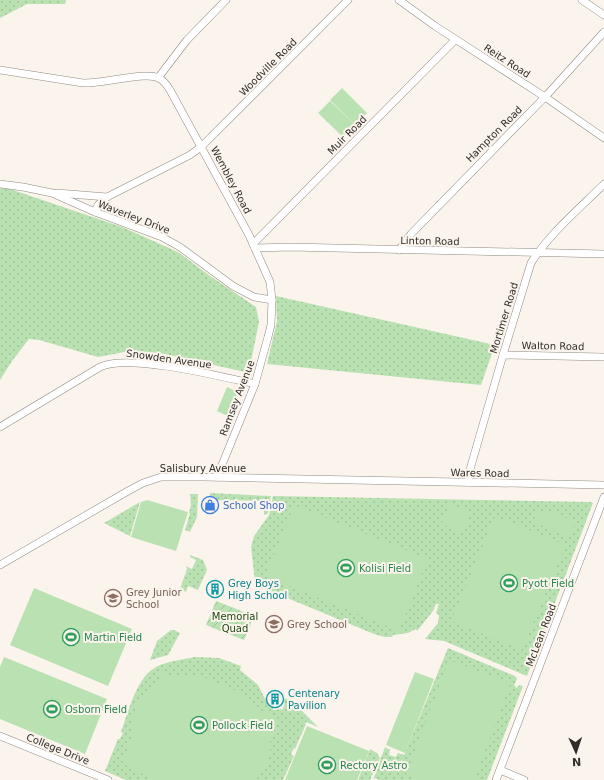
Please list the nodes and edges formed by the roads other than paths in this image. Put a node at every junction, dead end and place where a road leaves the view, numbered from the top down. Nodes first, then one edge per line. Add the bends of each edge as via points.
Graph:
1 (226, 0) edge
2 (399, 0) edge
3 (582, 0) edge
4 (345, 1) edge
5 (604, 15) edge
6 (604, 32) edge
7 (455, 40) junction
8 (0, 70) edge
9 (158, 78) junction
10 (545, 97) junction
11 (604, 138) edge
12 (201, 147) junction
13 (0, 184) edge
14 (604, 184) edge
15 (52, 193) junction
16 (107, 197) junction
17 (95, 212) junction
18 (254, 246) junction
19 (399, 250) junction
20 (538, 253) junction
21 (604, 254) edge
22 (272, 300) junction
23 (503, 355) junction
24 (604, 357) edge
25 (255, 384) junction
26 (0, 427) edge
27 (217, 477) junction
28 (356, 480) joint
29 (468, 482) junction
30 (604, 485) edge
31 (604, 497) edge
32 (0, 565) edge
33 (0, 736) edge
34 (500, 770) junction
35 (91, 777) edge
36 (108, 780) edge
37 (496, 780) edge
38 (524, 780) edge

1 - 9 street via 187,40
2 - 7 street, Reitz Road
3 - 5 street
4 - 12 street, Woodville Road
6 - 10 street, Hampton Road
7 - 10 street, Reitz Road
7 - 18 street, Muir Road
8 - 9 street via 83,83 153,76
9 - 12 street, Wembley Road via 170,90
10 - 11 street, Reitz Road
10 - 19 street, Hampton Road via 416,228
12 - 16 street, Woodville Road
12 - 18 street, Wembley Road
13 - 15 street, Waverley Drive
14 - 20 street, Mortimer Road
15 - 16 street
15 - 17 street, Waverley Drive
16 - 17 street via 98,205
17 - 22 street, Waverley Drive via 162,237 233,286 254,297
18 - 19 street, Linton Road
18 - 22 street, Wembley Road via 270,282
19 - 20 street, Linton Road
20 - 21 street, Linton Road
20 - 23 street, Mortimer Road via 527,274
22 - 25 street, Ramsey Avenue via 270,330
23 - 24 street, Walton Road
23 - 29 street, Mortimer Road
25 - 26 street, Snowden Avenue via 141,364 106,364
25 - 27 street, Ramsey Avenue
27 - 28 street, Salisbury Avenue
27 - 32 street, Salisbury Avenue via 165,477 143,483
28 - 29 street, Wares Road
29 - 30 street, Wares Road
31 - 34 street, McLean Road
33 - 35 street, College Drive
34 - 37 street, McLean Road
34 - 38 street
35 - 36 street, College Drive

